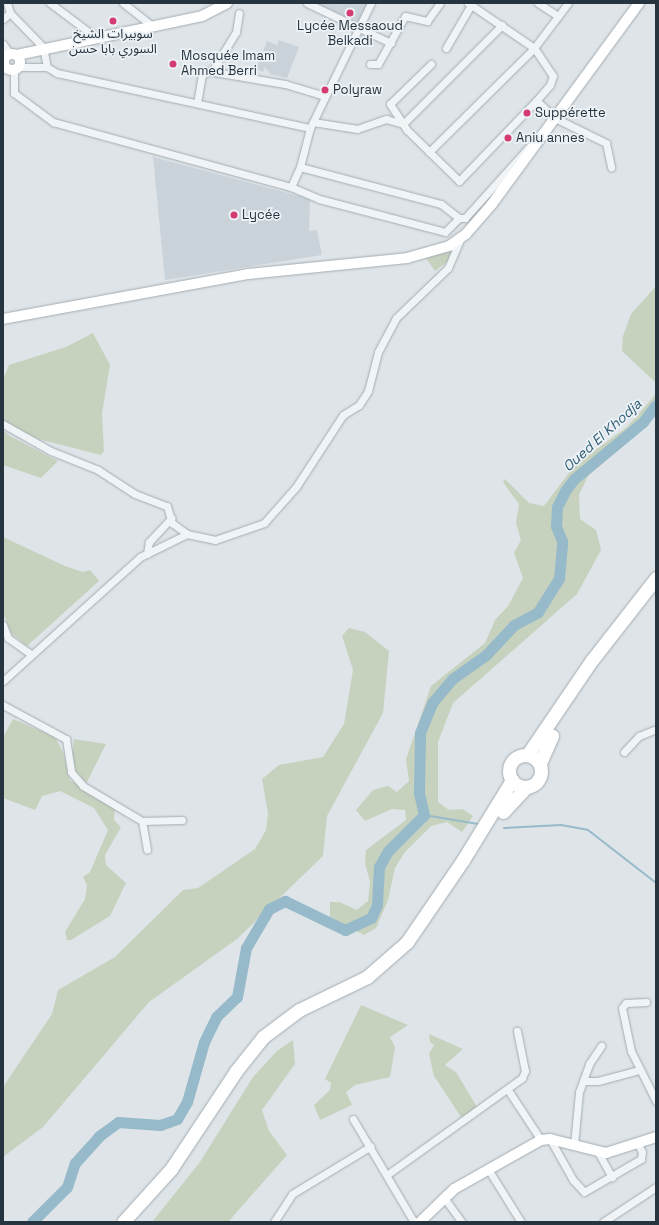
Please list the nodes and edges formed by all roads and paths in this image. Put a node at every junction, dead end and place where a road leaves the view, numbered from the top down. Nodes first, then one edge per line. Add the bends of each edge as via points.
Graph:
1 (7, 3) edge
2 (50, 3) edge
3 (123, 3) edge
4 (227, 3) edge
5 (307, 3) edge
6 (371, 3) edge
7 (440, 3) edge
8 (538, 3) edge
9 (568, 3) edge
10 (639, 3) edge
11 (470, 4) edge
12 (10, 13) junction
13 (239, 13) dead end
14 (558, 16) junction
15 (3, 19) edge
16 (502, 25) junction
17 (154, 27) junction
18 (358, 28) junction
19 (94, 36) junction
20 (391, 43) junction
21 (3, 44) edge
22 (43, 47) junction
23 (446, 48) dead end
24 (534, 48) junction
25 (10, 62) edge
26 (370, 64) dead end
27 (431, 64) dead end
28 (47, 67) junction
29 (212, 71) junction
30 (325, 96) junction
31 (537, 101) junction
32 (197, 103) junction
33 (555, 118) junction
34 (403, 124) junction
35 (312, 125) junction
36 (429, 152) junction
37 (611, 166) dead end
38 (300, 167) junction
39 (291, 188) junction
40 (459, 218) junction
41 (461, 238) junction
42 (3, 319) edge
43 (3, 424) edge
44 (171, 518) junction
45 (187, 534) junction
46 (147, 554) junction
47 (656, 578) edge
48 (656, 591) edge
49 (3, 625) edge
50 (31, 654) junction
51 (3, 681) edge
52 (3, 705) edge
53 (656, 729) edge
54 (624, 752) dead end
55 (528, 754) junction
56 (540, 763) junction
57 (512, 780) junction
58 (526, 787) junction
59 (182, 820) dead end
60 (142, 821) junction
61 (147, 850) dead end
62 (646, 1002) dead end
63 (516, 1030) dead end
64 (601, 1046) dead end
65 (639, 1070) junction
66 (583, 1081) junction
67 (508, 1090) junction
68 (656, 1101) edge
69 (353, 1119) dead end
70 (656, 1137) edge
71 (545, 1140) junction
72 (637, 1142) junction
73 (574, 1145) junction
74 (370, 1146) junction
75 (598, 1152) junction
76 (488, 1169) junction
77 (388, 1174) junction
78 (612, 1177) junction
79 (656, 1187) edge
80 (444, 1199) junction
81 (122, 1222) edge
82 (134, 1222) edge
83 (274, 1222) edge
84 (414, 1222) edge
85 (420, 1222) edge
86 (462, 1222) edge
87 (521, 1222) edge
88 (603, 1222) edge

1 - 12 street
2 - 19 street
3 - 17 street
4 - 17 main road via 202,16
5 - 18 street
6 - 18 street
7 - 20 street via 427,21 405,16
8 - 14 street
9 - 14 street
10 - 33 main road
11 - 16 street
11 - 23 street
12 - 15 street
12 - 22 street
13 - 29 street via 236,32
14 - 24 street
16 - 24 street
16 - 34 street
17 - 19 main road
18 - 20 street
18 - 30 street
19 - 22 main road
20 - 26 street via 378,64
21 - 25 street
22 - 25 main road
22 - 28 street
24 - 31 street via 553,76 550,85
24 - 36 street
25 - 28 street
25 - 39 street via 14,93 53,122
27 - 34 street via 390,104
28 - 32 street via 58,73
29 - 30 street via 285,84
29 - 32 street via 202,75
30 - 35 street
31 - 33 street
31 - 36 street via 459,181
32 - 35 street
33 - 37 street via 606,144
33 - 40 street via 465,218
33 - 41 main road via 493,203
34 - 35 street via 386,119 356,129
34 - 36 street
35 - 38 street
38 - 39 street
38 - 40 street via 441,204
39 - 40 street via 319,199 445,232
41 - 42 main road via 449,246 407,258 248,274
41 - 45 street via 459,249 445,272 396,318 378,352 368,391 359,405 343,415 316,458 273,514 253,529 224,538
43 - 44 street via 51,451 98,470 135,494 161,503 169,508
44 - 45 street via 172,524
44 - 46 street via 149,542
45 - 46 street
46 - 50 street
47 - 55 highway via 592,660
48 - 56 highway via 588,680 548,743
49 - 50 street via 8,638
50 - 51 street
52 - 60 street via 66,738 69,766 76,780
53 - 54 street via 643,734
55 - 56 highway
55 - 57 highway via 511,762
56 - 58 highway via 538,780
57 - 58 highway
57 - 81 highway via 463,860 407,942 367,977 299,1010 263,1037 236,1071 171,1170
58 - 82 highway via 508,804 409,952 373,982 304,1017 266,1046 245,1072 195,1150
59 - 60 street
60 - 61 street
62 - 65 street via 626,1003 622,1008 630,1051
63 - 67 street via 525,1075
64 - 66 street
65 - 66 street via 598,1081
65 - 68 street
66 - 73 street
67 - 71 street
67 - 77 street
69 - 74 street
70 - 72 main road
71 - 73 main road
71 - 76 main road
71 - 78 street via 581,1191 588,1192
72 - 75 main road via 612,1152
72 - 78 street via 642,1157
73 - 75 main road
74 - 77 street
74 - 83 street via 292,1194
75 - 78 street
76 - 80 main road
76 - 87 street
77 - 84 street
79 - 88 street
80 - 85 main road
80 - 86 street

